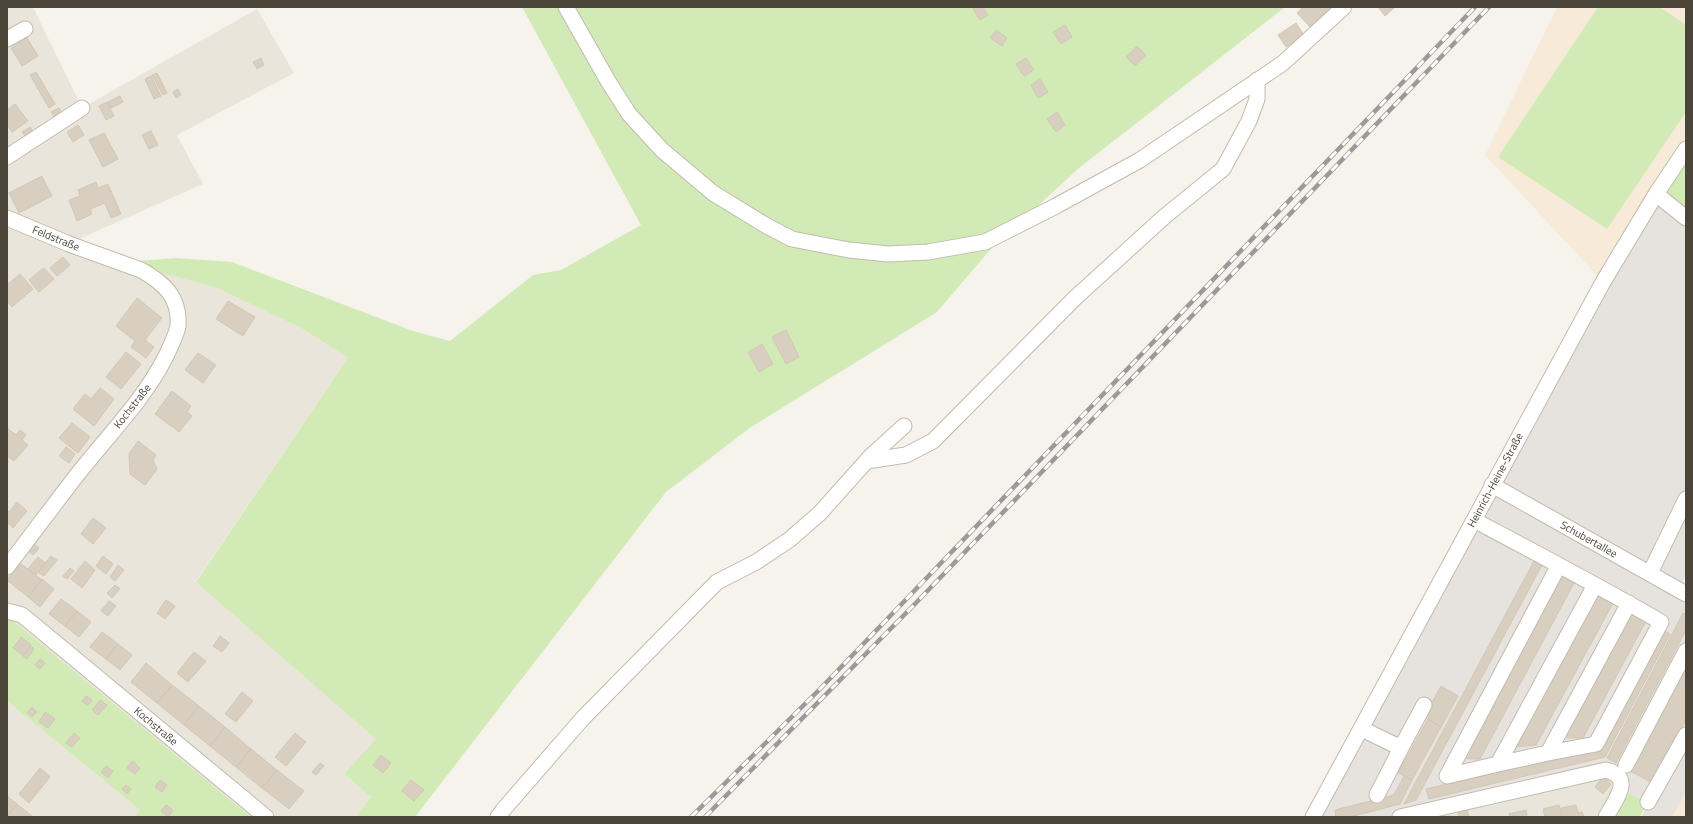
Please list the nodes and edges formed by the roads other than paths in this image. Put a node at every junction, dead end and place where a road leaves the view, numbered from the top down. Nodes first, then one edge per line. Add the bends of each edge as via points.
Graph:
1 (566, 7) edge
2 (1344, 7) edge
3 (25, 29) dead end
4 (7, 39) edge
5 (1257, 80) junction
6 (82, 108) dead end
7 (1686, 149) edge
8 (7, 157) edge
9 (1656, 194) junction
10 (7, 218) edge
11 (1686, 218) edge
12 (105, 258) joint
13 (904, 426) dead end
14 (866, 461) junction
15 (1492, 485) junction
16 (1686, 499) edge
17 (1474, 520) junction
18 (1559, 565) junction
19 (7, 567) edge
20 (1650, 574) junction
21 (1595, 584) junction
22 (1686, 594) edge
23 (1629, 603) junction
24 (7, 611) edge
25 (1686, 651) edge
26 (1424, 706) dead end
27 (1362, 729) junction
28 (1686, 735) edge
29 (1401, 748) junction
30 (1548, 753) junction
31 (1498, 764) junction
32 (1626, 765) dead end
33 (1377, 795) dead end
34 (1648, 802) dead end
35 (266, 817) edge
36 (498, 817) edge
37 (1313, 817) edge
38 (1400, 817) edge
39 (1606, 817) edge

1 - 5 street via 629,114 662,150 713,193 757,220 792,238 849,250 888,254 928,252 986,242 1140,160
2 - 5 street via 1283,63
3 - 4 street
5 - 14 street via 1257,98 1249,121 1223,169 1164,217 1075,298 933,441 906,455
6 - 8 street
7 - 9 street, Heinrich-Heine-Straße
9 - 11 street
9 - 15 street, Heinrich-Heine-Straße via 1603,282
10 - 12 street, Feldstraße
12 - 19 street, Kochstraße via 141,270 169,291 177,304 178,327 166,357 146,390
13 - 14 street
14 - 36 street via 820,513 790,540 756,562 717,582 583,718
15 - 17 street, Heinrich-Heine-Straße
15 - 20 street, Schubertallee
16 - 20 street
17 - 18 street
17 - 27 street, Heinrich-Heine-Straße
18 - 21 street
18 - 31 street via 1447,776
20 - 22 street, Schubertallee
21 - 23 street
21 - 31 street
23 - 30 street
23 - 30 street via 1661,622 1596,744
24 - 35 street, Kochstraße via 22,615
25 - 32 street
26 - 29 street
27 - 29 street
27 - 37 street, Heinrich-Heine-Straße
28 - 34 street
29 - 33 street
30 - 31 street
38 - 39 street via 1606,770 1616,773 1621,780 1622,790

